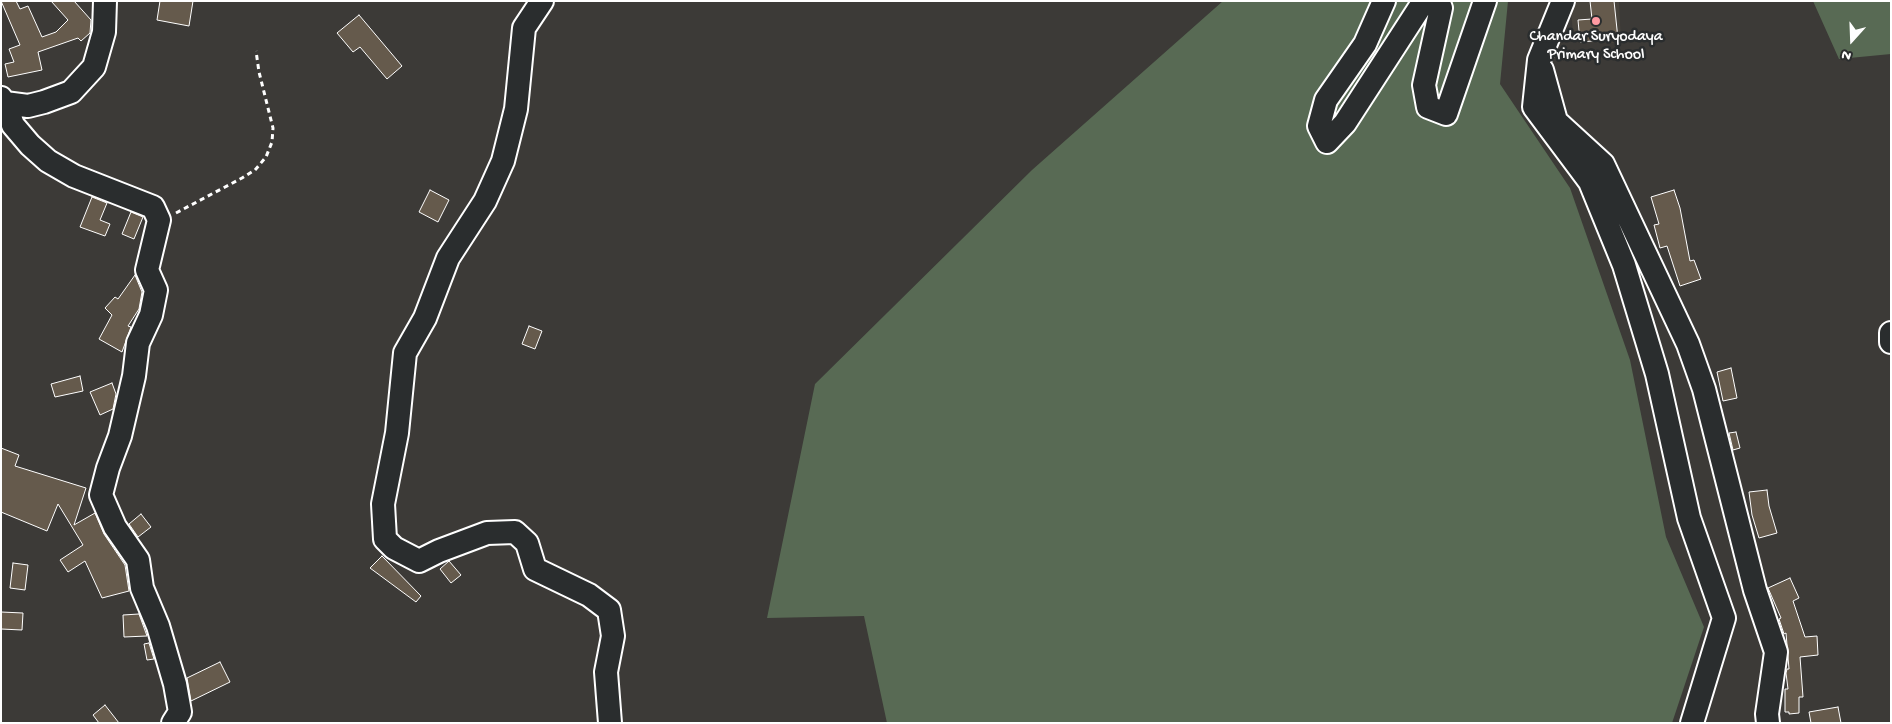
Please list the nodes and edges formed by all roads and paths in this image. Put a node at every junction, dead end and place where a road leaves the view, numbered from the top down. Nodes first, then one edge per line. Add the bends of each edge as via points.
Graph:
1 (106, 1) edge
2 (542, 1) edge
3 (1384, 1) edge
4 (1424, 1) edge
5 (1438, 1) edge
6 (1485, 1) edge
7 (1563, 1) edge
8 (256, 51) dead end
9 (1539, 60) junction
10 (3, 100) edge
11 (159, 220) junction
12 (1891, 333) edge
13 (1891, 342) edge
14 (173, 723) edge
15 (610, 723) edge
16 (1692, 723) edge
17 (1768, 723) edge

1 - 10 street via 104,32 94,67 71,92 28,106
2 - 15 street via 524,28 516,110 503,161 485,201 448,258 425,318 404,353 397,433 383,504 385,539 394,548 419,561 487,533 515,532 527,543 535,569 589,595 609,610 613,636 606,672
3 - 4 street via 1365,44 1326,100 1318,126 1327,142 1345,123
5 - 6 street via 1441,8 1424,85 1428,107 1446,114
7 - 9 street
8 - 11 path via 273,128 266,157 255,170 242,178
9 - 16 street via 1534,107 1590,182 1624,265 1656,374 1689,518 1724,618
9 - 17 street via 1556,120 1603,164 1688,344 1704,389 1755,590 1776,652
10 - 11 street via 13,124 48,161 74,176 153,207
11 - 14 street via 147,270 156,290 151,315 138,342 120,436 101,495 115,527 138,560 142,588 158,626 175,684 180,712
12 - 13 street

